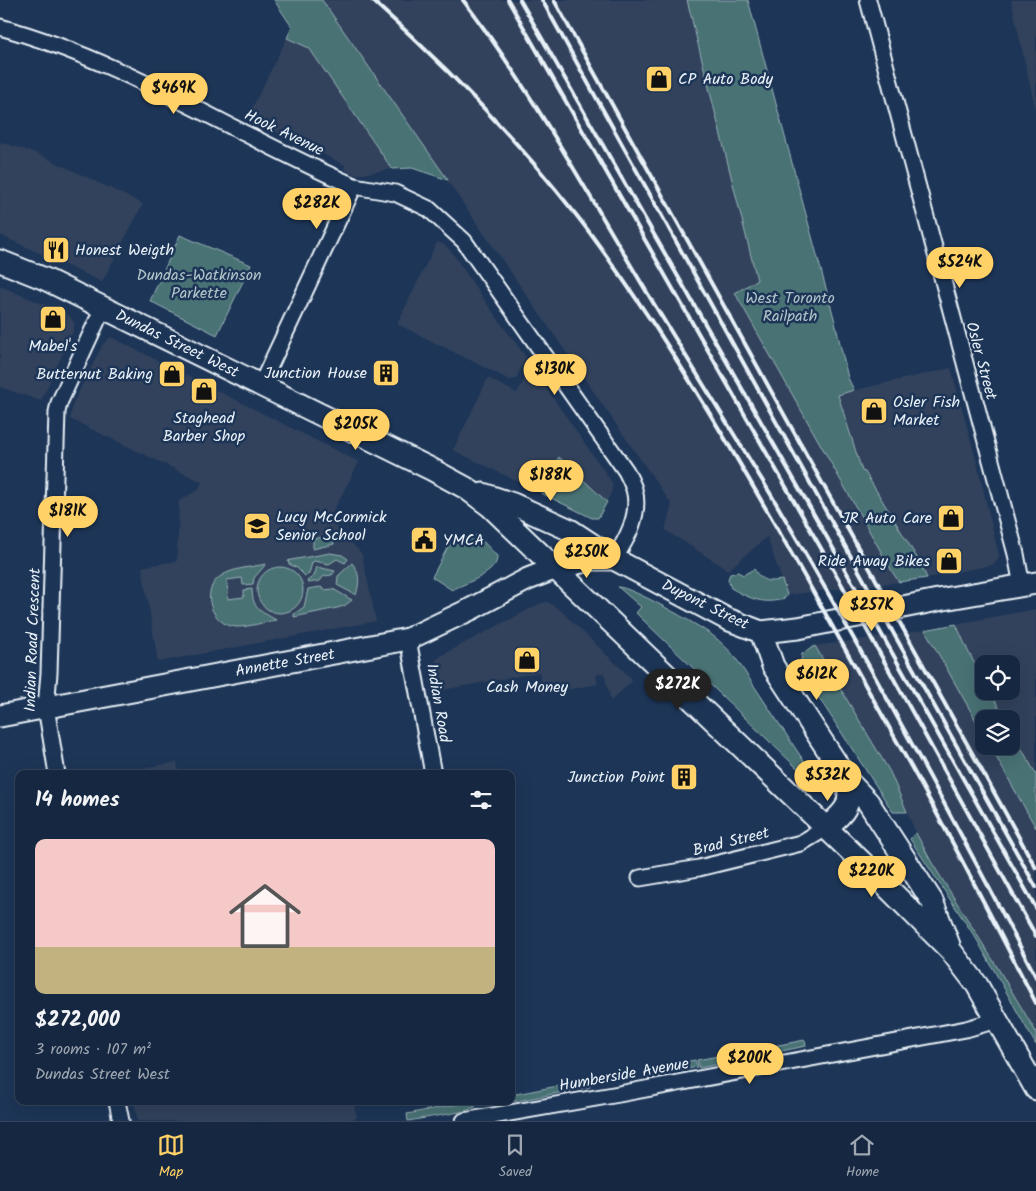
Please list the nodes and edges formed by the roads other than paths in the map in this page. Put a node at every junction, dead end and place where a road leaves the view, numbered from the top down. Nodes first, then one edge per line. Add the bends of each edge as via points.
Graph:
1 (868, 0) edge
2 (0, 27) edge
3 (354, 186) junction
4 (0, 261) edge
5 (103, 308) junction
6 (261, 385) junction
7 (466, 488) junction
8 (614, 558) junction
9 (556, 568) junction
10 (1029, 584) edge
11 (761, 632) junction
12 (408, 639) junction
13 (46, 707) junction
14 (0, 716) edge
15 (56, 770) edge
16 (432, 770) edge
17 (848, 781) junction
18 (826, 828) junction
19 (640, 878) dead end
20 (951, 950) junction
21 (997, 1020) junction
22 (1036, 1089) edge
23 (118, 1105) edge
24 (495, 1112) edge
25 (121, 1121) edge
26 (464, 1121) edge

1 - 10 street, Osler Street via 1016,554
2 - 3 street, Hook Avenue via 117,70
3 - 6 street
3 - 8 street, Hook Avenue via 395,194 429,209 464,241 626,471 634,490 635,506 626,539
4 - 5 main road, Dundas Street West
5 - 6 main road, Dundas Street West
5 - 13 street, Indian Road Crescent via 57,412
6 - 7 main road, Dundas Street West
7 - 8 main road, Dupont Street via 513,504 570,530
7 - 9 main road, Dundas Street West
8 - 9 main road
8 - 11 main road, Dupont Street via 728,619
9 - 12 main road, Annette Street via 528,578
9 - 18 main road, Dundas Street West
10 - 11 main road, Dupont Street via 798,628
11 - 17 main road via 773,666
12 - 13 main road, Annette Street
12 - 16 street, Indian Road
13 - 14 main road, Annette Street
13 - 15 street, Indian Road Crescent
17 - 18 main road via 847,807
17 - 20 main road via 868,802 932,901
18 - 19 street, Brad Street via 801,843 699,868
18 - 20 main road, Dundas Street West
20 - 21 main road, Dundas Street West via 977,985
21 - 22 main road, Dundas Street West
21 - 24 street, Humberside Avenue via 966,1029 618,1094
23 - 25 street
24 - 26 street, Humberside Avenue

